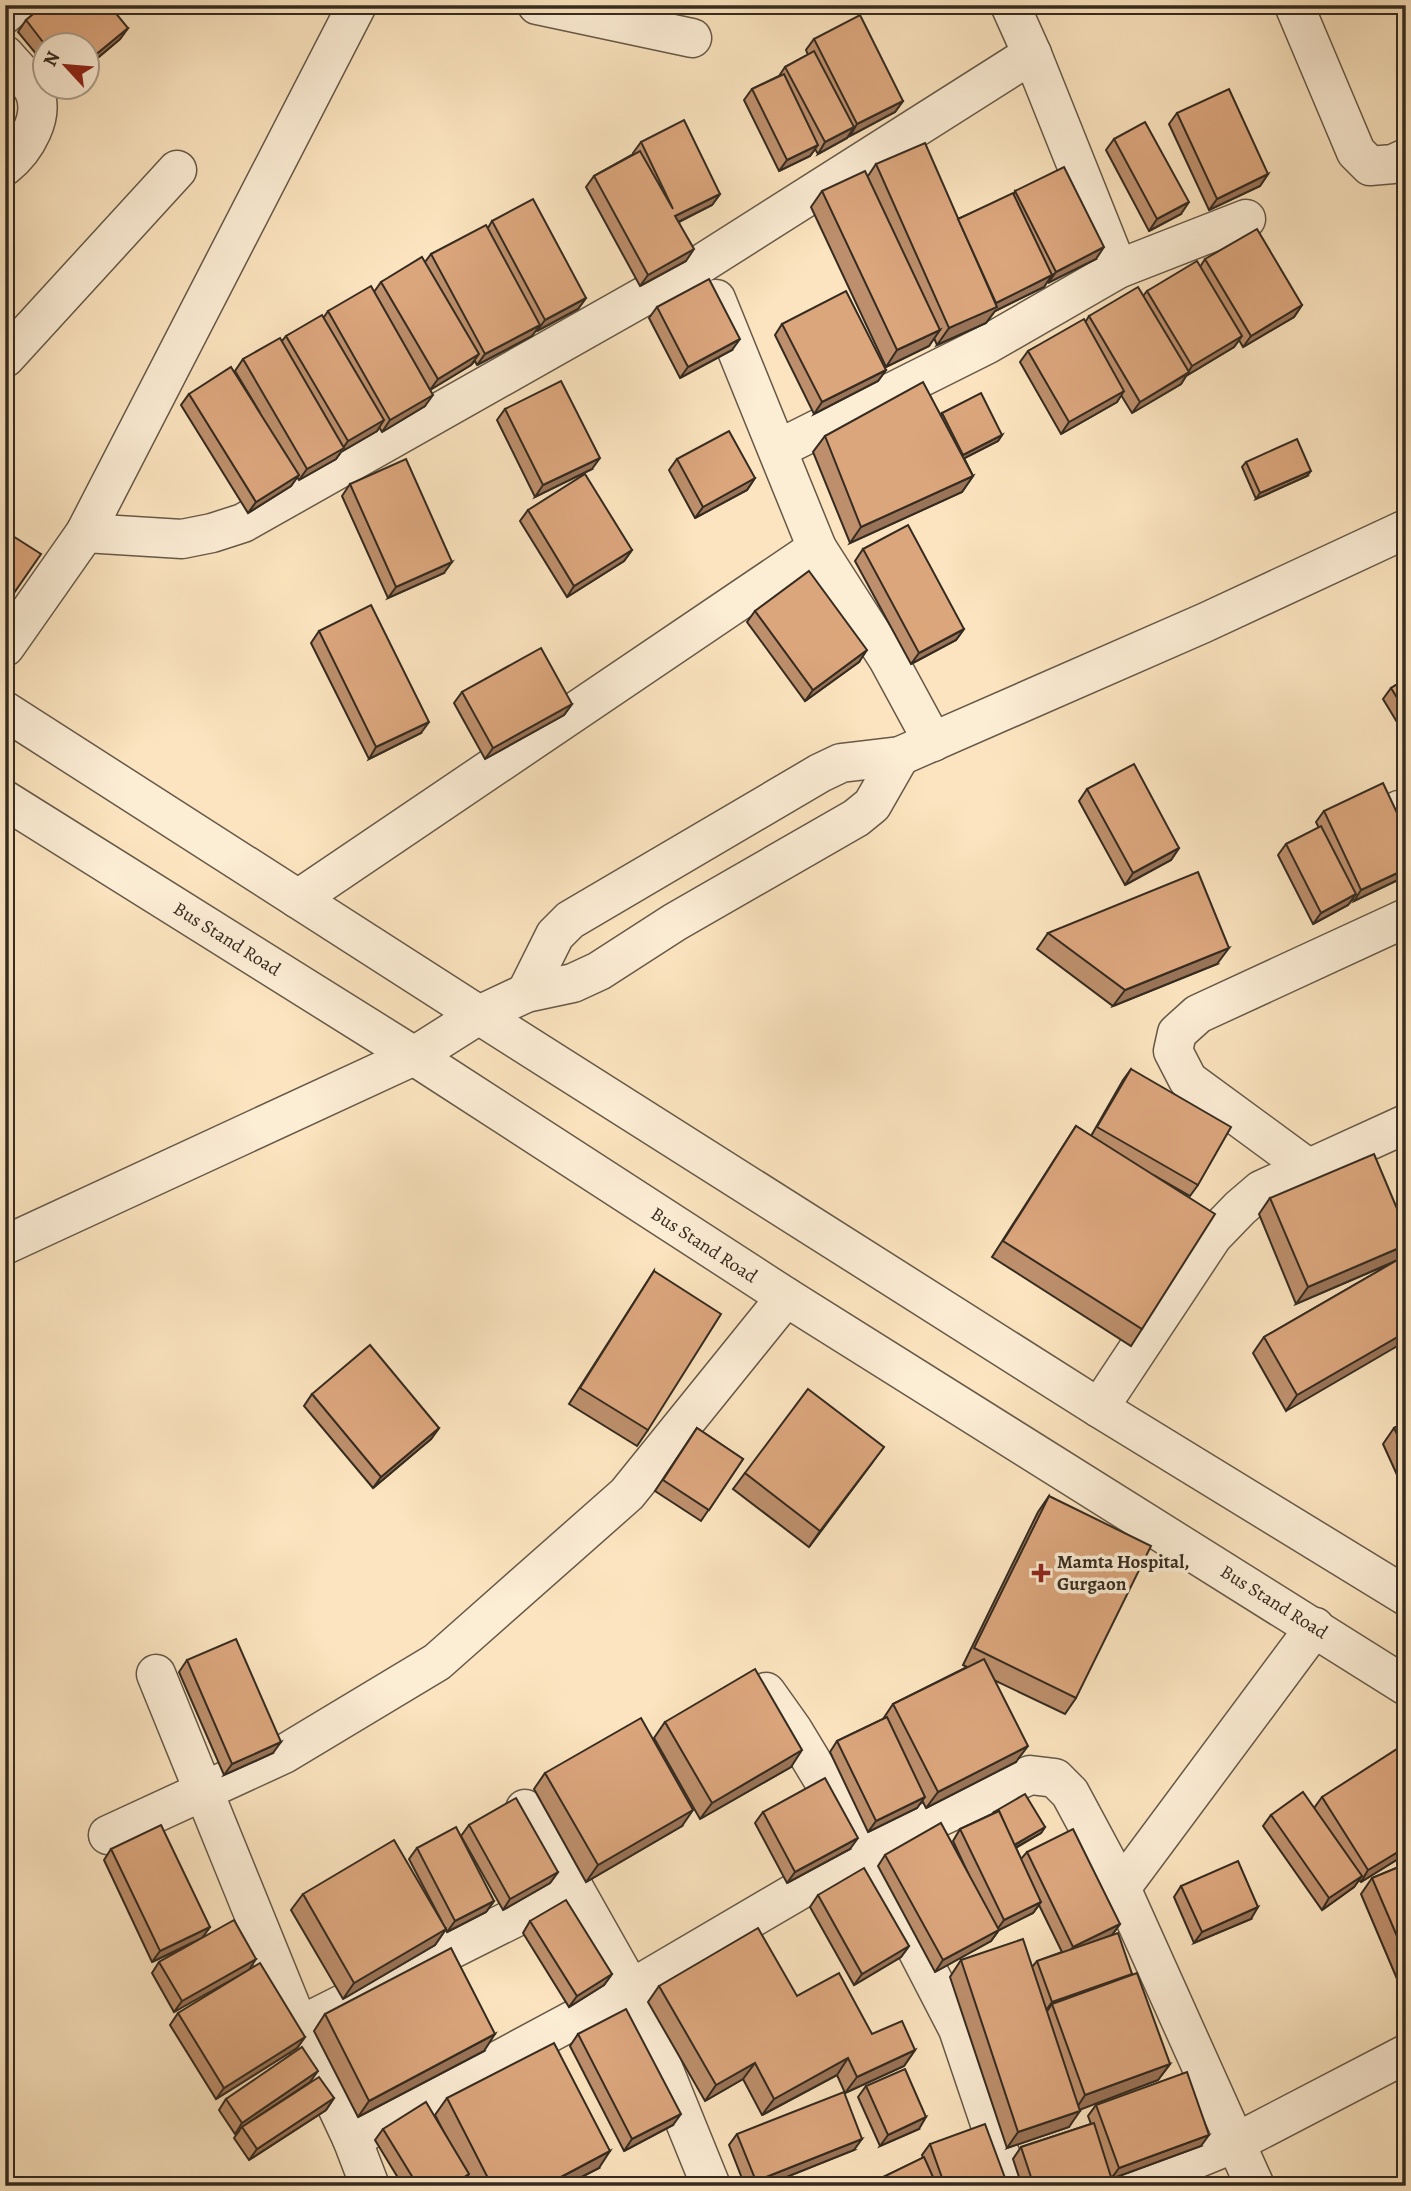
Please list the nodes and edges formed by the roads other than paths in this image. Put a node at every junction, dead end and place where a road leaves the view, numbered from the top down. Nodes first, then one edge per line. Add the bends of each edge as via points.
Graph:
1 (15, 5) edge
2 (357, 5) edge
3 (537, 5) edge
4 (1010, 5) edge
5 (1305, 9) edge
6 (5, 14) edge
7 (692, 38) dead end
8 (1032, 54) junction
9 (5, 55) edge
10 (1406, 158) edge
11 (5, 166) edge
12 (177, 170) dead end
13 (1246, 219) dead end
14 (701, 264) junction
15 (1118, 269) junction
16 (5, 358) edge
17 (778, 449) junction
18 (1406, 529) edge
19 (85, 533) junction
20 (817, 548) junction
21 (5, 647) edge
22 (5, 711) edge
23 (916, 749) junction
24 (5, 800) edge
25 (298, 899) junction
26 (1406, 918) edge
27 (526, 993) junction
28 (479, 1015) junction
29 (414, 1056) junction
30 (1406, 1124) edge
31 (1308, 1168) junction
32 (5, 1245) edge
33 (786, 1297) junction
34 (1100, 1408) junction
35 (1406, 1596) edge
36 (1315, 1627) junction
37 (156, 1674) dead end
38 (1406, 1686) edge
39 (766, 1692) edge
40 (205, 1790) junction
41 (525, 1809) edge
42 (108, 1835) dead end
43 (866, 1851) junction
44 (574, 1888) junction
45 (1121, 1888) junction
46 (631, 1990) junction
47 (299, 2026) junction
48 (1406, 2054) edge
49 (352, 2139) junction
50 (1235, 2143) junction
51 (370, 2186) edge
52 (711, 2186) edge
53 (1012, 2186) edge
54 (1130, 2186) edge
55 (1255, 2186) edge

1 - 6 street
2 - 19 street
3 - 7 street
4 - 8 street
5 - 10 street via 1356,152 1370,166
8 - 14 street
8 - 15 street
9 - 11 street via 33,90 38,105 35,128
12 - 16 street
13 - 15 street
14 - 17 street
14 - 19 street via 243,523 182,539
15 - 17 street via 986,345
17 - 20 street
18 - 23 street via 1204,624
19 - 21 street
20 - 23 street via 888,659
20 - 25 street
22 - 25 street
23 - 27 street via 872,805 856,818 599,971 573,983
23 - 27 street via 841,763 820,773 570,920 555,935
24 - 29 street, Bus Stand Road
25 - 28 street
26 - 31 street via 1198,1014 1177,1033 1174,1051 1188,1080
27 - 28 street
28 - 29 street
28 - 34 street
29 - 32 street
29 - 33 street, Bus Stand Road
30 - 31 street
31 - 34 street via 1261,1190 1213,1236
33 - 36 street, Bus Stand Road
33 - 40 street via 627,1494 437,1662 284,1754
34 - 35 street
36 - 38 street, Bus Stand Road
36 - 45 street
37 - 40 street
39 - 43 street
40 - 42 street
40 - 47 street
41 - 44 street
43 - 45 street via 1030,1774 1055,1778 1070,1793
43 - 46 street
43 - 53 street via 958,2029
44 - 46 street
44 - 47 street
45 - 50 street
46 - 49 street
46 - 52 street
47 - 49 street
48 - 50 street
49 - 51 street
50 - 54 street
50 - 55 street

